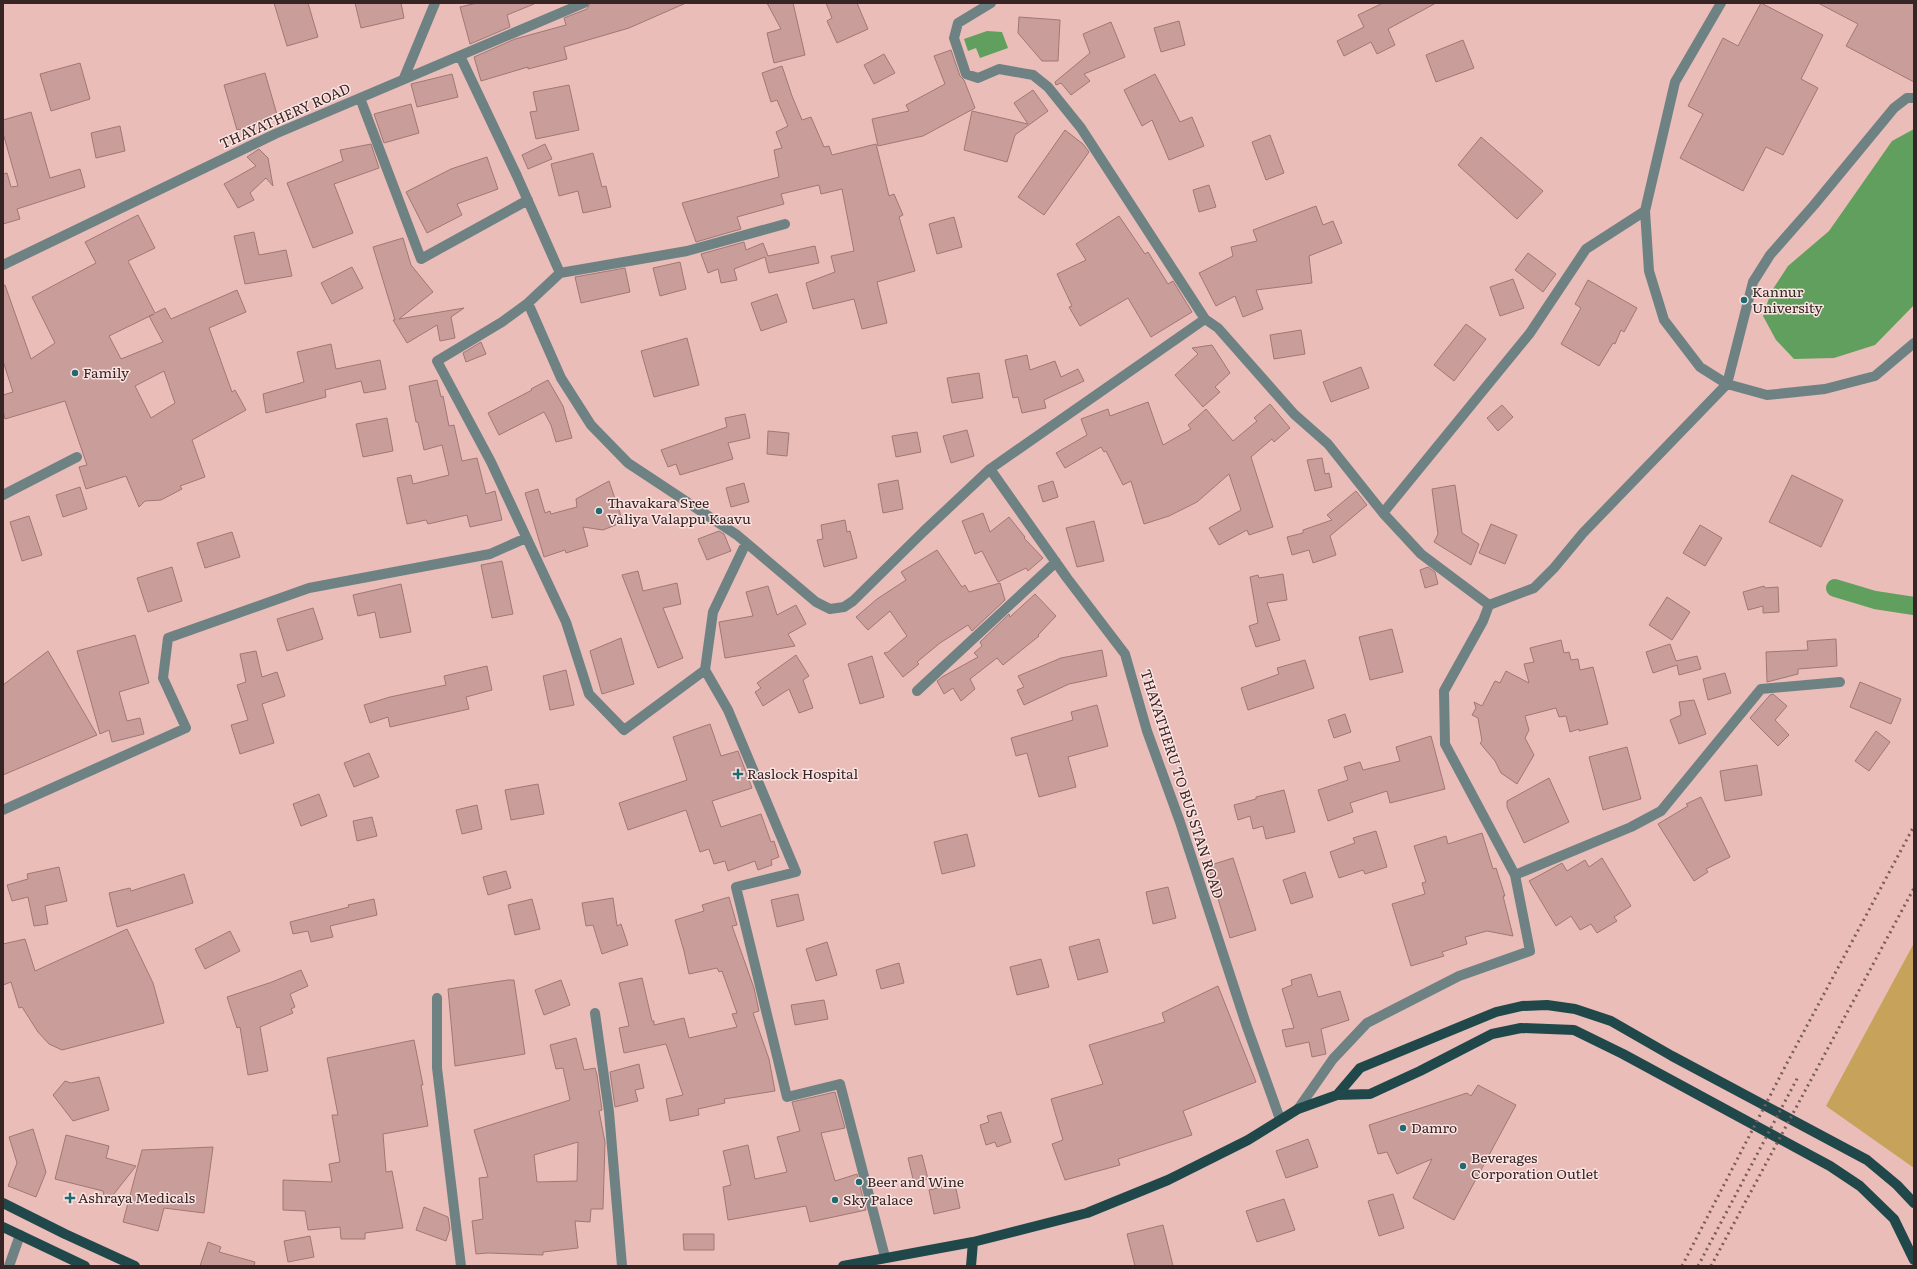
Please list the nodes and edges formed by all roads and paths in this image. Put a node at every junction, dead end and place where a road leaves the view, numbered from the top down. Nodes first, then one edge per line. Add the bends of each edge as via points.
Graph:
1 (435, 3) edge
2 (584, 3) edge
3 (991, 3) edge
4 (1721, 3) edge
5 (460, 56) junction
6 (404, 78) junction
7 (360, 98) junction
8 (1914, 98) edge
9 (528, 200) junction
10 (1645, 211) junction
11 (785, 224) dead end
12 (3, 265) edge
13 (560, 273) junction
14 (528, 302) junction
15 (1205, 319) junction
16 (1914, 344) edge
17 (1727, 384) junction
18 (77, 457) dead end
19 (990, 469) junction
20 (3, 495) edge
21 (1383, 513) junction
22 (526, 538) junction
23 (746, 543) junction
24 (1056, 562) junction
25 (1489, 606) junction
26 (704, 670) junction
27 (1840, 682) dead end
28 (917, 691) dead end
29 (3, 810) edge
30 (1515, 874) junction
31 (437, 998) dead end
32 (595, 1013) dead end
33 (1337, 1095) junction
34 (1298, 1109) junction
35 (1280, 1119) junction
36 (3, 1203) edge
37 (1914, 1204) edge
38 (3, 1227) edge
39 (20, 1235) junction
40 (973, 1242) junction
41 (885, 1257) junction
42 (1914, 1260) edge
43 (8, 1266) edge
44 (85, 1266) edge
45 (135, 1266) edge
46 (461, 1266) edge
47 (622, 1266) edge
48 (843, 1266) edge
49 (971, 1266) edge

1 - 6 street
2 - 5 street, THAYATHERY ROAD
3 - 15 street via 958,23 954,38 966,74 978,78 999,69 1033,75 1048,87 1081,128
4 - 10 street via 1675,82
5 - 6 street, THAYATHERY ROAD
5 - 9 street
6 - 7 street, THAYATHERY ROAD
7 - 9 street via 421,259
7 - 12 street, THAYATHERY ROAD via 275,134
8 - 17 street via 1907,98 1894,108 1770,255 1754,282
9 - 13 street
10 - 17 street via 1649,271 1664,320 1700,367
10 - 21 street via 1586,249 1530,334
11 - 13 street via 687,251
13 - 14 street
14 - 22 street via 502,322 437,361 491,462
14 - 23 street via 561,378 591,425 628,463
15 - 19 street
15 - 21 street via 1218,328 1294,414 1328,444
16 - 17 street via 1875,376 1825,389 1767,395
17 - 25 street via 1534,588
18 - 20 street
19 - 23 street via 853,602 844,607 830,609 816,602
19 - 24 street, THAYATHERU TO BUS STAN ROAD
21 - 25 street via 1421,554
22 - 26 street via 566,622 590,694 624,730
22 - 29 street via 490,554 309,588 168,638 163,678 186,728
23 - 26 street via 713,612
24 - 28 street
24 - 35 street, THAYATHERU TO BUS STAN ROAD via 1125,654 1147,731
25 - 30 street via 1444,691 1445,744
26 - 41 street via 728,710 796,872 736,887 787,1097 840,1084
27 - 30 street via 1761,690 1661,811 1631,827
30 - 34 street via 1530,952 1460,976 1367,1023 1333,1059
31 - 46 street via 437,1068
32 - 47 street via 609,1112
33 - 34 main road
33 - 37 main road via 1360,1068 1496,1012 1522,1006 1547,1005 1575,1009 1611,1021 1867,1160 1898,1185
33 - 42 main road via 1370,1094 1492,1034 1538,1027 1574,1030 1830,1166 1860,1186 1894,1219
34 - 35 main road
35 - 40 main road via 1248,1140 1168,1180 1116,1202 1053,1223
36 - 45 main road
38 - 39 main road
39 - 43 street
39 - 44 main road
40 - 41 main road
40 - 49 main road
41 - 48 main road

